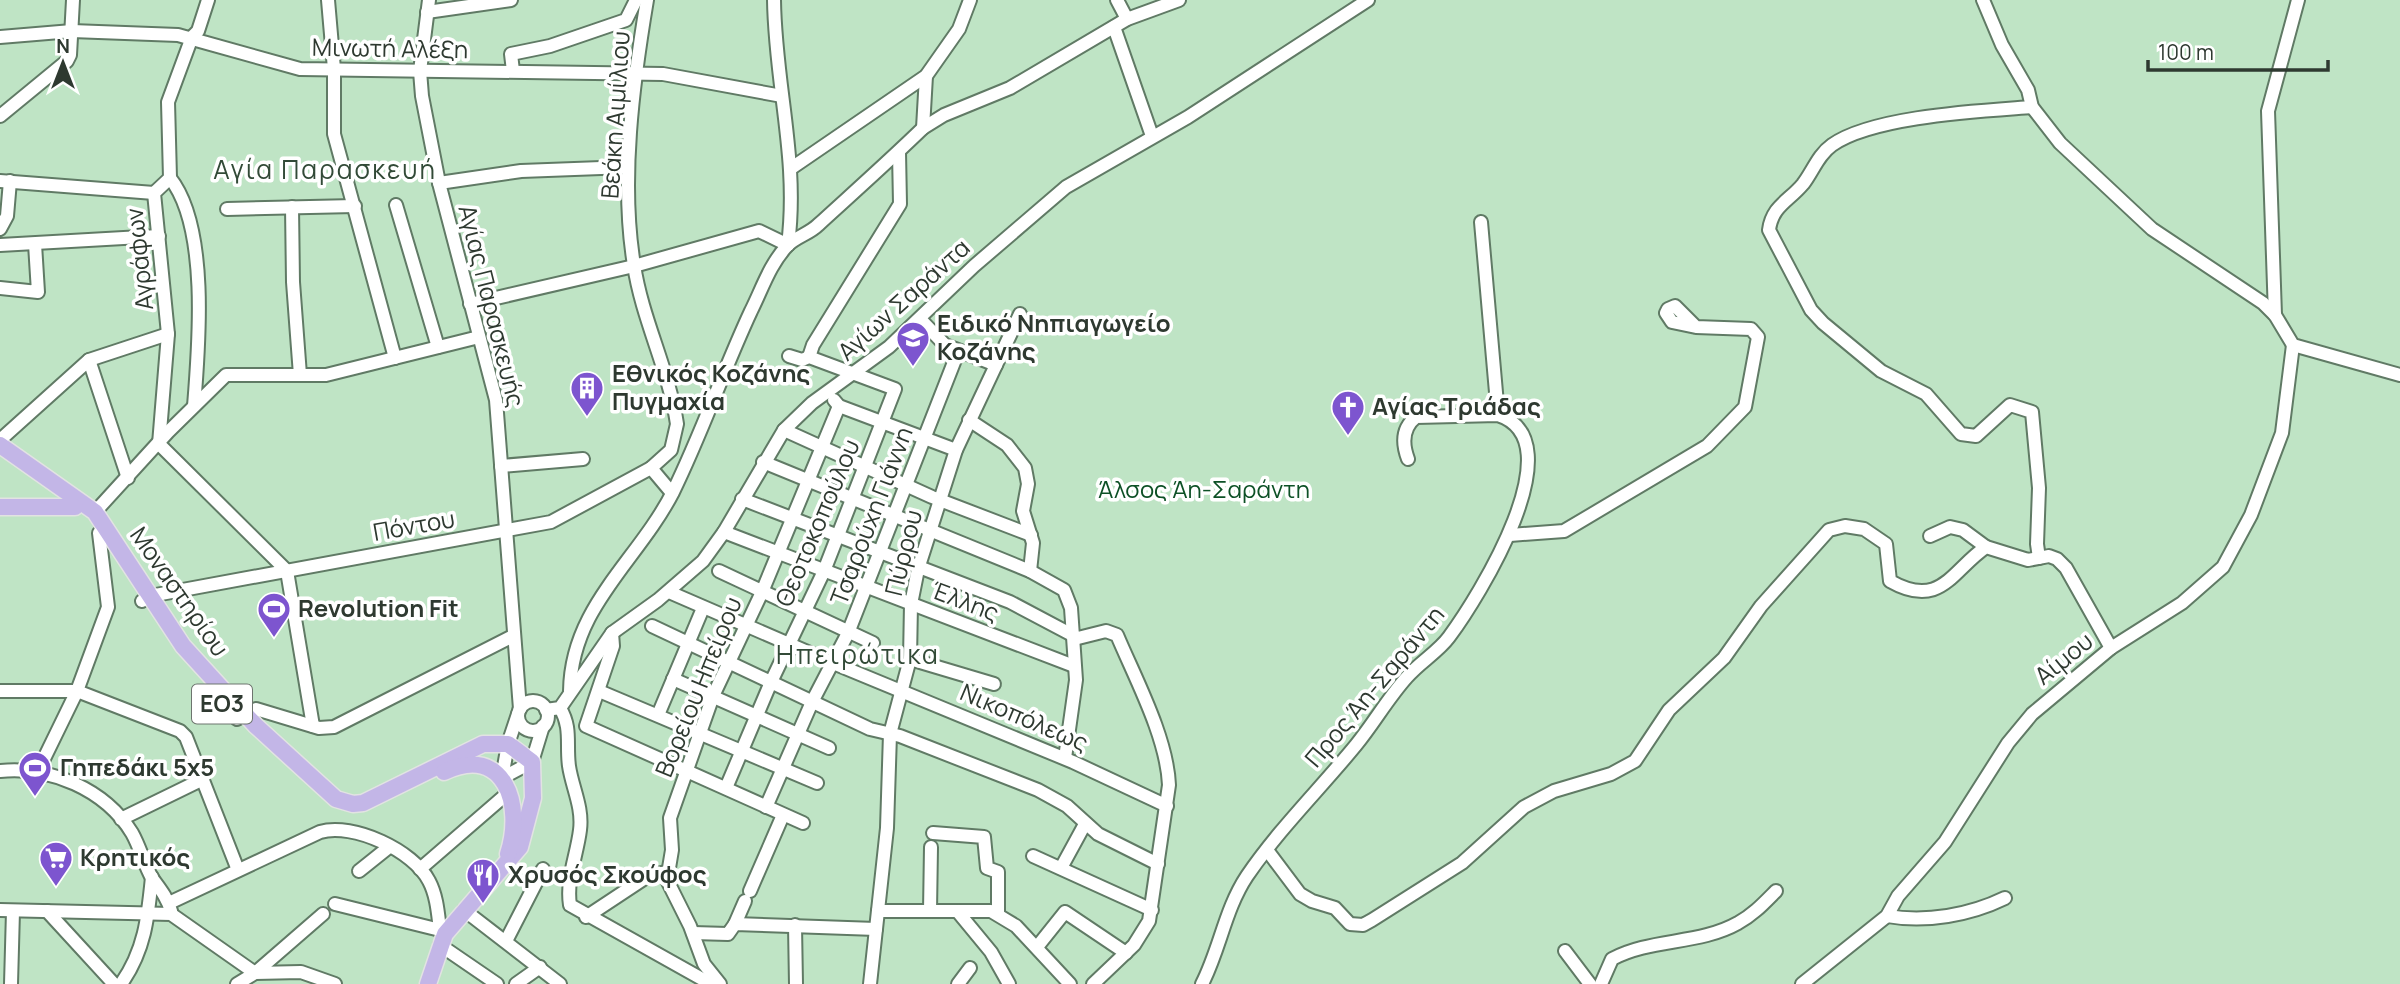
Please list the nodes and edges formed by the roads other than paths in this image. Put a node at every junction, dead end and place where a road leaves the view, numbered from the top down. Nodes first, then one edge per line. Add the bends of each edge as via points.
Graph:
1 (73, 0) edge
2 (208, 0) edge
3 (328, 0) edge
4 (511, 0) edge
5 (636, 0) edge
6 (647, 0) edge
7 (774, 0) edge
8 (970, 0) edge
9 (1117, 0) edge
10 (1179, 0) edge
11 (1368, 0) edge
12 (1983, 0) edge
13 (2298, 0) edge
14 (428, 6) edge
15 (1127, 19) junction
16 (1114, 27) junction
17 (72, 31) junction
18 (0, 37) edge
19 (192, 37) junction
20 (334, 69) junction
21 (419, 71) junction
22 (513, 71) junction
23 (638, 73) junction
24 (926, 76) junction
25 (782, 96) junction
26 (2032, 107) junction
27 (0, 117) edge
28 (923, 128) junction
29 (1152, 136) junction
30 (898, 152) junction
31 (628, 167) junction
32 (793, 167) junction
33 (170, 178) junction
34 (5, 181) edge
35 (439, 183) junction
36 (154, 192) junction
37 (396, 205) dead end
38 (355, 206) junction
39 (292, 208) junction
40 (227, 209) dead end
41 (1481, 222) dead end
42 (0, 229) edge
43 (159, 236) junction
44 (35, 244) junction
45 (0, 245) edge
46 (788, 245) junction
47 (634, 266) junction
48 (0, 288) edge
49 (470, 304) junction
50 (1020, 314) dead end
51 (2275, 315) junction
52 (920, 319) junction
53 (1696, 327) dead end
54 (168, 334) junction
55 (479, 337) junction
56 (2293, 345) junction
57 (438, 347) junction
58 (958, 352) junction
59 (789, 356) dead end
60 (809, 356) junction
61 (395, 358) junction
62 (89, 359) junction
63 (996, 365) junction
64 (857, 372) junction
65 (300, 375) junction
66 (2400, 376) edge
67 (828, 392) junction
68 (194, 406) junction
69 (839, 406) junction
70 (1498, 415) junction
71 (969, 419) junction
72 (882, 422) junction
73 (784, 430) junction
74 (0, 439) edge
75 (924, 439) junction
76 (159, 444) junction
77 (0, 445) edge
78 (820, 446) junction
79 (956, 450) junction
80 (0, 456) edge
81 (583, 459) dead end
82 (1408, 459) dead end
83 (763, 462) junction
84 (501, 466) junction
85 (865, 467) junction
86 (651, 468) junction
87 (128, 478) junction
88 (45, 480) junction
89 (807, 480) junction
90 (906, 486) junction
91 (672, 493) junction
92 (742, 499) junction
93 (852, 500) junction
94 (939, 500) junction
95 (0, 507) edge
96 (38, 507) junction
97 (75, 507) junction
98 (94, 512) junction
99 (790, 517) junction
100 (894, 517) junction
101 (504, 531) junction
102 (929, 531) junction
103 (724, 532) junction
104 (99, 533) junction
105 (1031, 535) junction
106 (1510, 535) junction
107 (1930, 536) dead end
108 (838, 537) junction
109 (1986, 547) junction
110 (776, 553) junction
111 (880, 554) junction
112 (2039, 558) junction
113 (918, 569) junction
114 (1030, 570) junction
115 (287, 571) junction
116 (719, 571) dead end
117 (824, 571) junction
118 (867, 587) junction
119 (669, 592) junction
120 (762, 592) junction
121 (146, 598) junction
122 (911, 604) junction
123 (703, 608) junction
124 (805, 612) junction
125 (652, 626) dead end
126 (746, 627) junction
127 (612, 633) junction
128 (848, 633) junction
129 (1071, 635) junction
130 (513, 636) junction
131 (688, 643) junction
132 (873, 643) dead end
133 (789, 644) junction
134 (2111, 648) junction
135 (910, 659) junction
136 (729, 662) junction
137 (833, 663) junction
138 (1074, 666) junction
139 (673, 679) junction
140 (771, 681) junction
141 (993, 684) dead end
142 (518, 690) junction
143 (901, 690) junction
144 (0, 691) edge
145 (77, 691) junction
146 (570, 691) junction
147 (599, 691) junction
148 (713, 696) junction
149 (533, 702) junction
150 (812, 702) junction
151 (560, 708) junction
152 (546, 710) junction
153 (519, 712) junction
154 (657, 715) junction
155 (240, 716) junction
156 (756, 716) junction
157 (313, 726) junction
158 (543, 726) junction
159 (699, 732) junction
160 (797, 734) junction
161 (890, 734) junction
162 (508, 744) junction
163 (829, 748) dead end
164 (741, 750) junction
165 (1065, 758) junction
166 (532, 762) junction
167 (782, 768) junction
168 (686, 770) junction
169 (0, 771) edge
170 (38, 771) junction
171 (201, 780) junction
172 (817, 783) dead end
173 (506, 785) junction
174 (726, 788) junction
175 (1167, 806) junction
176 (766, 807) junction
177 (783, 815) junction
178 (121, 819) junction
179 (803, 823) dead end
180 (1085, 824) junction
181 (933, 833) dead end
182 (389, 847) junction
183 (931, 847) dead end
184 (1267, 850) junction
185 (1033, 856) dead end
186 (1158, 864) junction
187 (1061, 868) junction
188 (420, 869) junction
189 (500, 869) junction
190 (543, 869) dead end
191 (238, 870) junction
192 (359, 871) dead end
193 (666, 872) junction
194 (152, 877) junction
195 (1776, 891) dead end
196 (2005, 898) dead end
197 (335, 904) dead end
198 (170, 908) junction
199 (7, 910) edge
200 (464, 910) junction
201 (1152, 910) junction
202 (47, 911) junction
203 (878, 911) junction
204 (930, 911) junction
205 (958, 912) junction
206 (149, 913) junction
207 (323, 914) dead end
208 (998, 914) junction
209 (586, 916) junction
210 (1887, 916) junction
211 (735, 924) junction
212 (795, 925) junction
213 (876, 929) junction
214 (693, 933) junction
215 (442, 936) junction
216 (506, 941) junction
217 (1037, 947) junction
218 (1565, 951) dead end
219 (1126, 953) junction
220 (540, 967) junction
221 (970, 968) dead end
222 (255, 973) junction
223 (11, 984) edge
224 (114, 984) edge
225 (121, 984) edge
226 (237, 984) edge
227 (335, 984) edge
228 (428, 984) edge
229 (498, 984) edge
230 (516, 984) edge
231 (560, 984) edge
232 (711, 984) edge
233 (720, 984) edge
234 (796, 984) edge
235 (870, 984) edge
236 (958, 984) edge
237 (1009, 984) edge
238 (1070, 984) edge
239 (1093, 984) edge
240 (1202, 984) edge
241 (1590, 984) edge
242 (1601, 984) edge
243 (1802, 984) edge

1 - 17 street
2 - 19 street, Αγράφων
3 - 20 street
4 - 14 street
5 - 22 street via 626,20 511,54
6 - 23 street, Βεάκη Αιμίλιου
7 - 25 street
8 - 24 street via 959,29
9 - 15 street
10 - 15 street
11 - 29 street, Αγίων Σαράντα
12 - 26 street
13 - 51 street via 2268,111
14 - 21 street, Αγίας Παρασκευής
15 - 16 street
16 - 28 street via 1010,88
16 - 29 street
17 - 18 street, Μινωτή Αλέξη
17 - 19 street, Μινωτή Αλέξη
17 - 27 street via 67,61
19 - 20 street, Μινωτή Αλέξη via 287,67
19 - 33 street, Αγράφων via 170,92
20 - 21 street, Μινωτή Αλέξη
20 - 38 street via 334,134
21 - 22 street, Μινωτή Αλέξη
21 - 35 street, Αγίας Παρασκευής
22 - 23 street, Μινωτή Αλέξη
23 - 25 street, Μινωτή Αλέξη
23 - 31 street, Βεάκη Αιμίλιου
24 - 28 street
24 - 32 street
25 - 32 street
26 - 51 street via 2060,143 2124,206
26 - 112 street via 1905,121 1848,137 1822,154 1803,184 1775,209 1769,230 1811,310 1823,323 1881,371 1926,394 1961,434 1976,436 2010,405 2032,412
28 - 30 street
29 - 52 street, Αγίων Σαράντα via 1066,187 993,248
30 - 46 street via 815,228
30 - 60 street via 900,204
31 - 35 street via 522,171
31 - 47 street, Βεάκη Αιμίλιου
32 - 46 street
33 - 36 street, Αγράφων
33 - 68 street via 187,203 199,294
34 - 36 street
34 - 42 street via 9,206
35 - 49 street, Αγίας Παρασκευής
36 - 43 street, Αγράφων
37 - 57 street
38 - 39 street
38 - 61 street
39 - 40 street
39 - 65 street
41 - 70 street
43 - 44 street
43 - 54 street, Αγράφων
44 - 45 street
44 - 48 street via 38,292
46 - 47 street via 759,231
46 - 91 street via 771,269
47 - 49 street
47 - 86 street, Βεάκη Αιμίλιου via 677,424 671,450
49 - 55 street, Αγίας Παρασκευής
50 - 63 street, Πύρρου
51 - 56 street
52 - 58 street
52 - 64 street, Αγίων Σαράντα
53 - 106 street via 1751,329 1758,337 1747,401 1737,417 1707,446 1564,531
54 - 62 street
54 - 76 street, Αγράφων
55 - 57 street
55 - 84 street, Αγίας Παρασκευής via 496,400
56 - 66 street
56 - 134 street, Αίμου via 2282,433 2252,515 2223,567 2201,588
57 - 61 street
58 - 63 street
58 - 75 street, Τσαρούχη Γιάννη
59 - 60 street via 802,360
60 - 64 street
61 - 65 street via 326,375
62 - 74 street
62 - 87 street
63 - 71 street, Πύρρου
64 - 67 street, Αγίων Σαράντα
64 - 72 street, Θεοτοκοπούλου via 895,389
65 - 68 street via 226,376
67 - 69 street
67 - 73 street, Αγίων Σαράντα
68 - 76 street
69 - 72 street
69 - 78 street, Βορείου Ηπείρου
70 - 82 street via 1416,417 1404,436
70 - 106 street, Προς Άη-Σαράντη via 1520,429 1528,448
71 - 79 street, Πύρρου
71 - 105 street via 1013,451 1025,468 1028,484 1023,510
72 - 75 street
72 - 85 street, Θεοτοκοπούλου
73 - 78 street
73 - 83 street, Αγίων Σαράντα
75 - 79 street
75 - 90 street, Τσαρούχη Γιάννη
76 - 87 street
76 - 115 street
77 - 88 main road, Μοναστηρίου / ΕΟ3
78 - 85 street
78 - 89 street, Βορείου Ηπείρου
79 - 94 street, Πύρρου
80 - 88 main road, Μοναστηρίου / ΕΟ3
81 - 84 street
83 - 89 street
83 - 92 street, Αγίων Σαράντα
84 - 101 street, Αγίας Παρασκευής
85 - 90 street
85 - 93 street, Θεοτοκοπούλου
86 - 91 street
86 - 101 street, Πόντου via 551,522
87 - 98 street
88 - 96 main road
88 - 97 main road, Μοναστηρίου / ΕΟ3
88 - 98 main road, Μοναστηρίου / ΕΟ3
89 - 93 street
89 - 99 street, Βορείου Ηπείρου
90 - 94 street
90 - 100 street, Τσαρούχη Γιάννη
91 - 146 street via 597,601 581,632 570,665
92 - 99 street
92 - 103 street, Αγίων Σαράντα
93 - 100 street
93 - 108 street, Θεοτοκοπούλου
94 - 102 street, Πύρρου
94 - 105 street
95 - 96 main road
96 - 97 main road
97 - 104 main road, Μοναστηρίου / ΕΟ3
98 - 121 main road, Μοναστηρίου / ΕΟ3
99 - 108 street
99 - 110 street, Βορείου Ηπείρου
100 - 102 street
100 - 111 street, Τσαρούχη Γιάννη
101 - 115 street, Πόντου
101 - 130 street, Αγίας Παρασκευής
102 - 113 street, Πύρρου
102 - 114 street
103 - 110 street, Έλλης
103 - 119 street, Αγίων Σαράντα via 703,561
104 - 121 main road, Μοναστηρίου / ΕΟ3
104 - 145 street via 108,607
105 - 114 street
106 - 184 street, Προς Άη-Σαράντη via 1449,637 1408,676
107 - 109 street via 1950,527 1963,530
108 - 111 street
108 - 117 street, Θεοτοκοπούλου
109 - 112 street via 2014,558
109 - 184 street via 1945,586 1920,589 1890,581 1886,544 1876,535 1845,526 1829,530 1761,606 1724,658 1669,710 1636,761 1524,807 1462,863 1363,925 1350,924 1335,908 1300,894
110 - 117 street, Έλλης
110 - 120 street, Βορείου Ηπείρου
111 - 113 street
111 - 118 street, Τσαρούχη Γιάννη
112 - 134 street via 2057,559 2066,568
113 - 122 street, Πύρρου
113 - 129 street via 1010,602
114 - 129 street via 1064,590 1071,608
115 - 121 street, Πόντου
115 - 157 street
116 - 120 street
117 - 118 street, Έλλης
117 - 124 street, Θεοτοκοπούλου
118 - 122 street, Έλλης
118 - 128 street, Τσαρούχη Γιάννη
119 - 123 street, Νικοπόλεως
119 - 127 street, Αγίων Σαράντα
120 - 124 street
120 - 126 street, Βορείου Ηπείρου
121 - 155 main road, Μοναστηρίου / ΕΟ3 via 183,662
122 - 135 street, Πύρρου
122 - 138 street, Έλλης
123 - 126 street, Νικοπόλεως
123 - 131 street
124 - 128 street
124 - 133 street, Θεοτοκοπούλου
125 - 131 street
126 - 133 street, Νικοπόλεως
126 - 136 street, Βορείου Ηπείρου
127 - 146 street, Αγίων Σαράντα
127 - 147 street via 615,640
128 - 132 street
128 - 137 street, Τσαρούχη Γιάννη
129 - 138 street
129 - 175 street via 1082,639 1106,631 1117,635 1166,766
130 - 142 street, Αγίας Παρασκευής
130 - 157 street via 334,727
131 - 136 street
131 - 139 street
133 - 137 street, Νικοπόλεως
133 - 140 street, Θεοτοκοπούλου
134 - 210 street, Αίμου via 2021,726 1960,822 1898,896
135 - 141 street
135 - 143 street, Πύρρου
136 - 140 street
136 - 148 street, Βορείου Ηπείρου
137 - 143 street, Νικοπόλεως
137 - 150 street, Τσαρούχη Γιάννη
138 - 165 street
139 - 148 street
139 - 154 street
140 - 150 street
140 - 156 street, Θεοτοκοπούλου
142 - 149 street
142 - 153 street, Αγίας Παρασκευής
143 - 161 street, Πύρρου
143 - 165 street, Νικοπόλεως
144 - 145 street
145 - 170 street
145 - 171 street via 180,731
146 - 151 street, Αγίων Σαράντα
147 - 154 street
147 - 168 street via 586,726
148 - 156 street
148 - 159 street, Βορείου Ηπείρου
149 - 152 street
149 - 153 street
150 - 160 street, Τσαρούχη Γιάννη
150 - 161 street
151 - 152 street
151 - 209 street via 570,734 569,768 581,816 568,897 570,905
152 - 158 street
153 - 158 street via 520,723 528,730
153 - 162 street
154 - 159 street
155 - 157 street via 256,709
155 - 162 main road, Μοναστηρίου / ΕΟ3 via 336,799 352,804 363,803 477,746
155 - 173 main road, Μοναστηρίου / ΕΟ3 via 323,801 349,813 368,810 461,765 480,764
156 - 160 street
156 - 164 street, Θεοτοκοπούλου
158 - 166 street
159 - 164 street
159 - 168 street, Βορείου Ηπείρου
160 - 163 street
160 - 167 street, Τσαρούχη Γιάννη
161 - 180 street via 1038,790 1068,806
161 - 203 street, Πύρρου
162 - 166 main road
162 - 173 street
164 - 167 street
164 - 174 street, Θεοτοκοπούλου
165 - 175 street, Νικοπόλεως
166 - 173 street
166 - 189 main road via 533,798 525,834
167 - 172 street
167 - 176 street, Τσαρούχη Γιάννη
168 - 174 street
168 - 193 street, Βορείου Ηπείρου via 670,818 672,850
169 - 170 street
170 - 178 street via 88,791
171 - 178 street
171 - 191 street
173 - 188 street
173 - 189 main road via 512,835
174 - 176 street
175 - 186 street
176 - 177 street
177 - 179 street
177 - 211 street
178 - 194 street
180 - 186 street
180 - 187 street
181 - 208 street via 984,837 987,868 998,872
182 - 188 street
182 - 191 street via 351,830 328,829
182 - 192 street
183 - 204 street
184 - 240 street, Προς Άη-Σαράντη via 1238,892
185 - 187 street
186 - 201 street
187 - 201 street
188 - 215 street via 433,893
189 - 200 main road
190 - 216 street
191 - 198 street
193 - 209 street via 648,876
193 - 214 street, Βορείου Ηπείρου
194 - 198 street
194 - 206 street
195 - 242 street via 1731,926 1706,936 1631,950 1612,959
196 - 210 street via 1959,914
197 - 215 street
198 - 206 street
198 - 222 street
199 - 202 street
199 - 223 street
200 - 215 main road
200 - 216 street
201 - 219 street via 1146,929
202 - 206 street
202 - 224 street
203 - 204 street
203 - 213 street, Πύρρου
204 - 205 street
205 - 208 street
205 - 237 street via 991,952
206 - 225 street via 138,956
207 - 222 street
208 - 217 street
209 - 232 street
210 - 243 street, Αίμου
211 - 212 street
211 - 214 street via 728,934
212 - 213 street
212 - 234 street
213 - 235 street, Πύρρου
214 - 233 street, Βορείου Ηπείρου via 704,964
215 - 228 main road
215 - 229 street
216 - 220 street
217 - 219 street via 1065,912
217 - 238 street
218 - 241 street
219 - 239 street
220 - 230 street
220 - 231 street
221 - 236 street
222 - 226 street
222 - 227 street via 301,972

